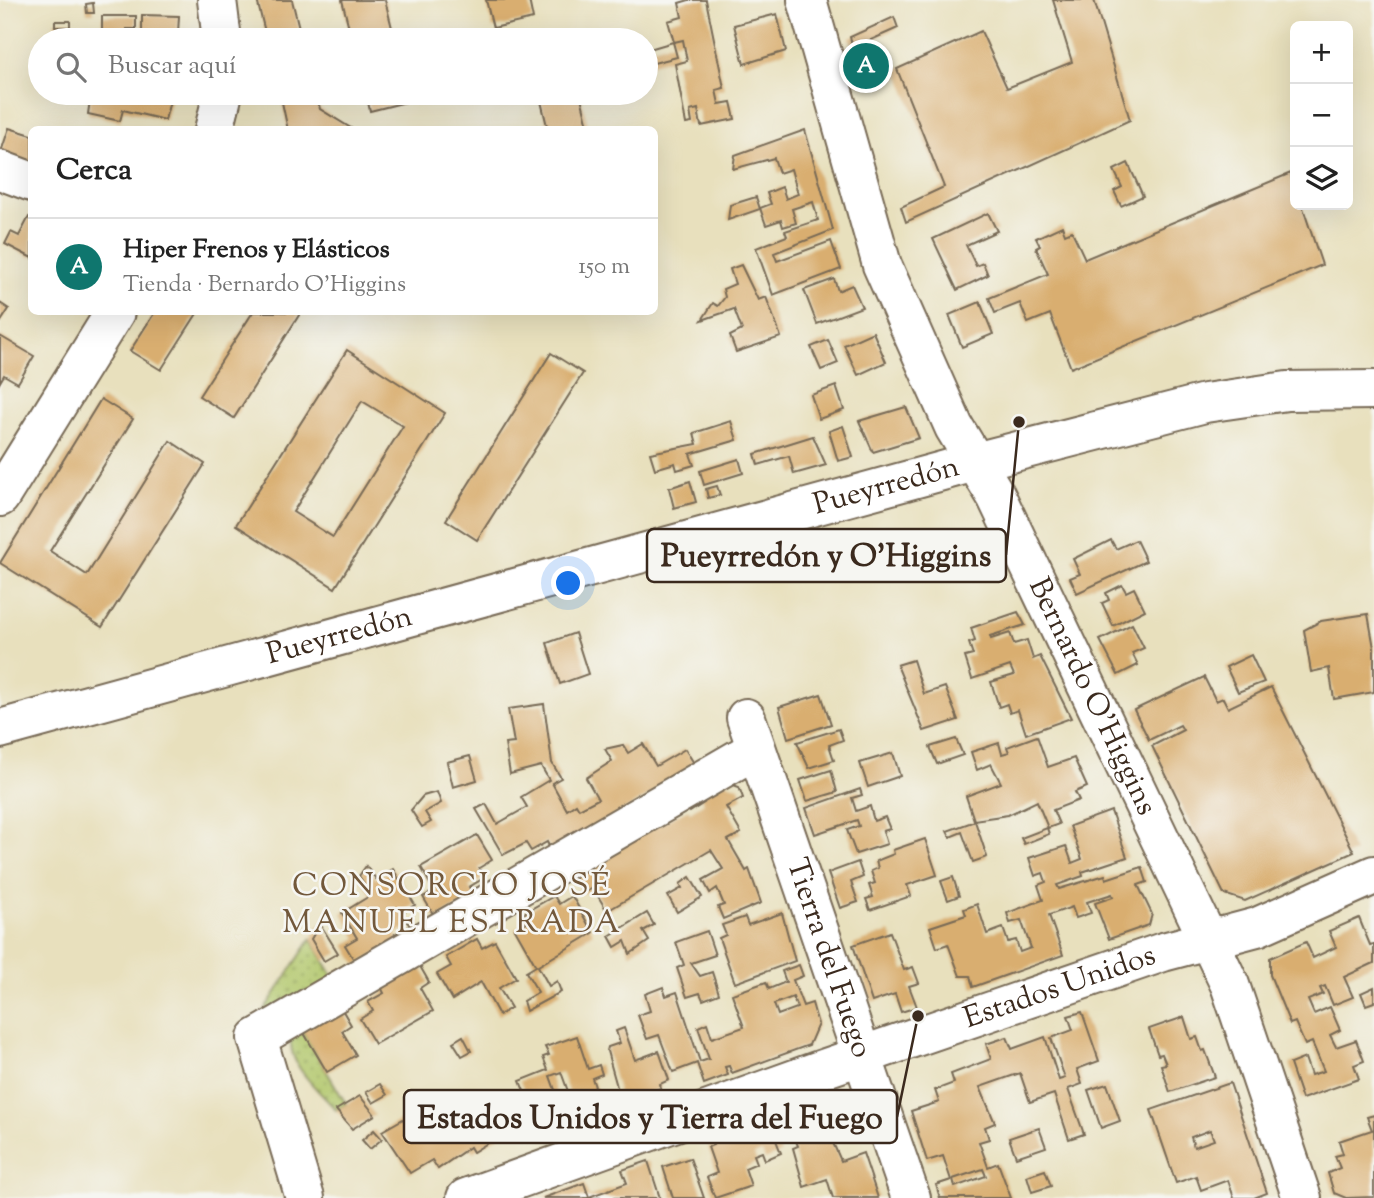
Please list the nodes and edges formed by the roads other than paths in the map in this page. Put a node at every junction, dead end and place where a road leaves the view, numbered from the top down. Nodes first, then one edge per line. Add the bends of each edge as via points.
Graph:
1 (217, 0) edge
2 (807, 0) edge
3 (220, 28) edge
4 (220, 105) edge
5 (215, 126) edge
6 (0, 170) edge
7 (28, 180) edge
8 (113, 315) edge
9 (1374, 390) edge
10 (975, 462) junction
11 (0, 497) edge
12 (0, 729) edge
13 (1374, 875) edge
14 (1209, 940) junction
15 (862, 1056) junction
16 (305, 1198) edge
17 (466, 1198) edge
18 (911, 1198) edge
19 (1302, 1198) edge

1 - 3 street
2 - 10 street, Bernardo O'Higgins via 882,265 954,427
4 - 5 street
6 - 7 street
8 - 11 street
9 - 10 street, Pueyrredón via 1287,391 1205,403
10 - 12 street, Pueyrredón
10 - 14 street, Bernardo O'Higgins via 996,496
13 - 14 street, Estados Unidos via 1257,927
14 - 15 street, Estados Unidos
14 - 19 street, Bernardo O'Higgins via 1230,985
15 - 16 street, Tierra del Fuego via 751,733 257,1038
15 - 17 street, Estados Unidos
15 - 18 street, Tierra del Fuego

